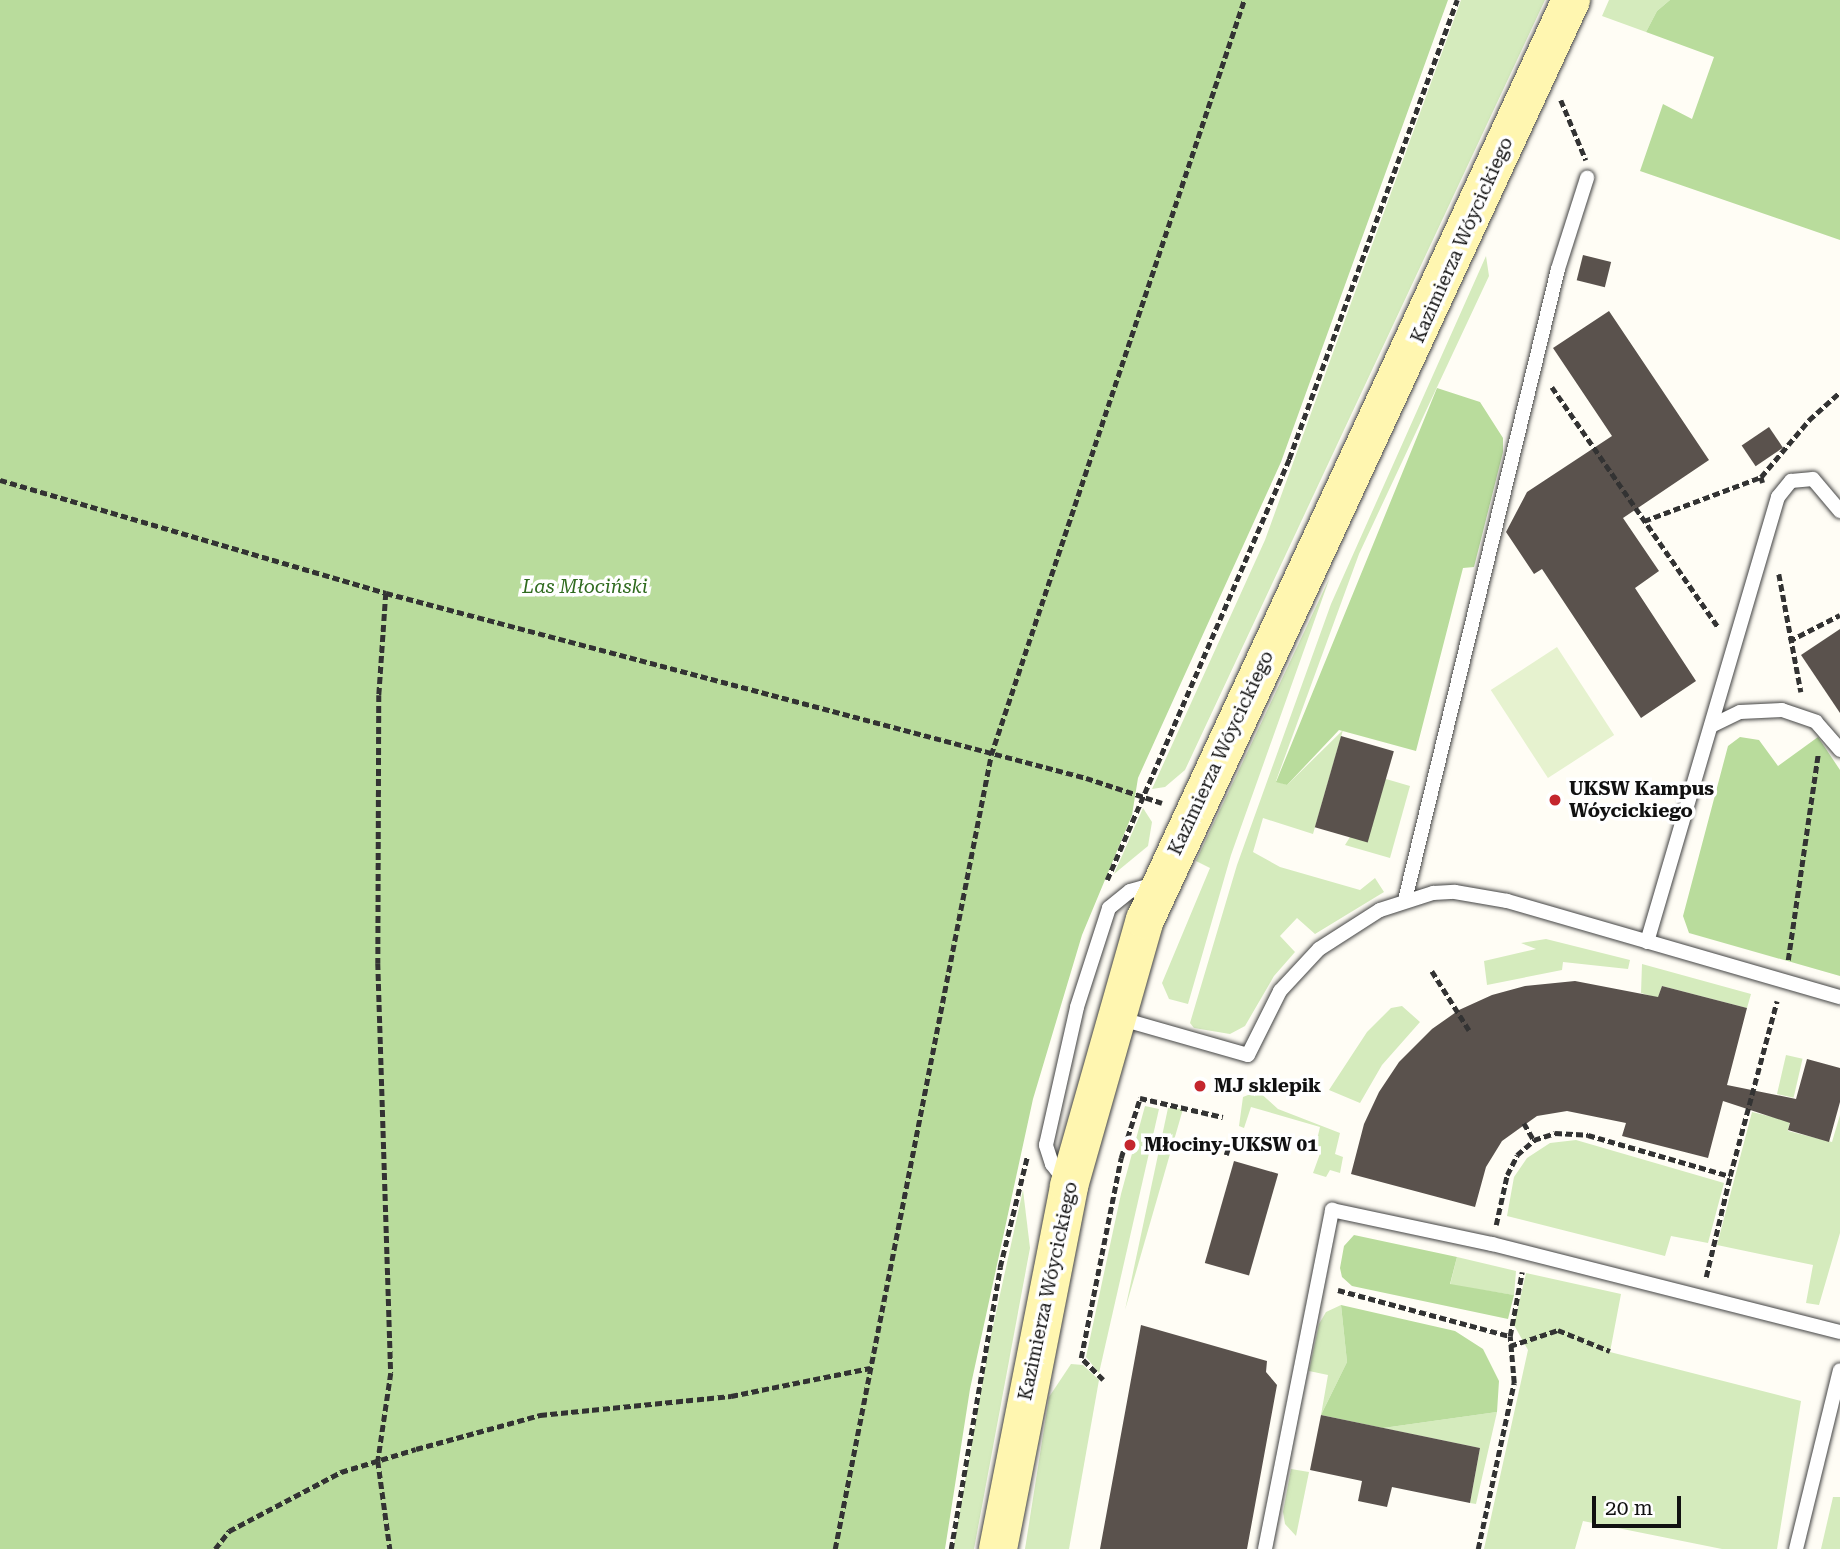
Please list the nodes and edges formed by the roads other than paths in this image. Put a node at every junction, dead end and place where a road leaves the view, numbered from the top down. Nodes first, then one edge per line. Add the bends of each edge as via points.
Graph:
1 (1570, 0) edge
2 (1587, 178) road end
3 (1840, 511) edge
4 (1711, 726) junction
5 (1840, 750) edge
6 (1161, 882) junction
7 (1405, 900) junction
8 (1647, 942) junction
9 (1840, 997) edge
10 (1115, 1017) junction
11 (1069, 1186) junction
12 (1840, 1332) edge
13 (1840, 1370) edge
14 (999, 1549) edge
15 (1265, 1549) edge
16 (1796, 1549) edge

1 - 6 street, Kazimierza Wóycickiego
2 - 7 lane via 1535,363
3 - 4 lane via 1813,479 1798,478 1784,488 1770,516
4 - 5 lane via 1760,708 1799,715 1827,733
4 - 8 lane
6 - 10 street, Kazimierza Wóycickiego
6 - 11 lane via 1130,891 1109,908 1077,1007 1046,1144 1052,1164
7 - 8 lane via 1433,893 1477,894
7 - 10 lane via 1356,922 1307,958 1280,990 1248,1055
8 - 9 lane
10 - 11 street, Kazimierza Wóycickiego
11 - 14 street, Kazimierza Wóycickiego
12 - 15 lane via 1527,1253 1332,1210
13 - 16 lane

